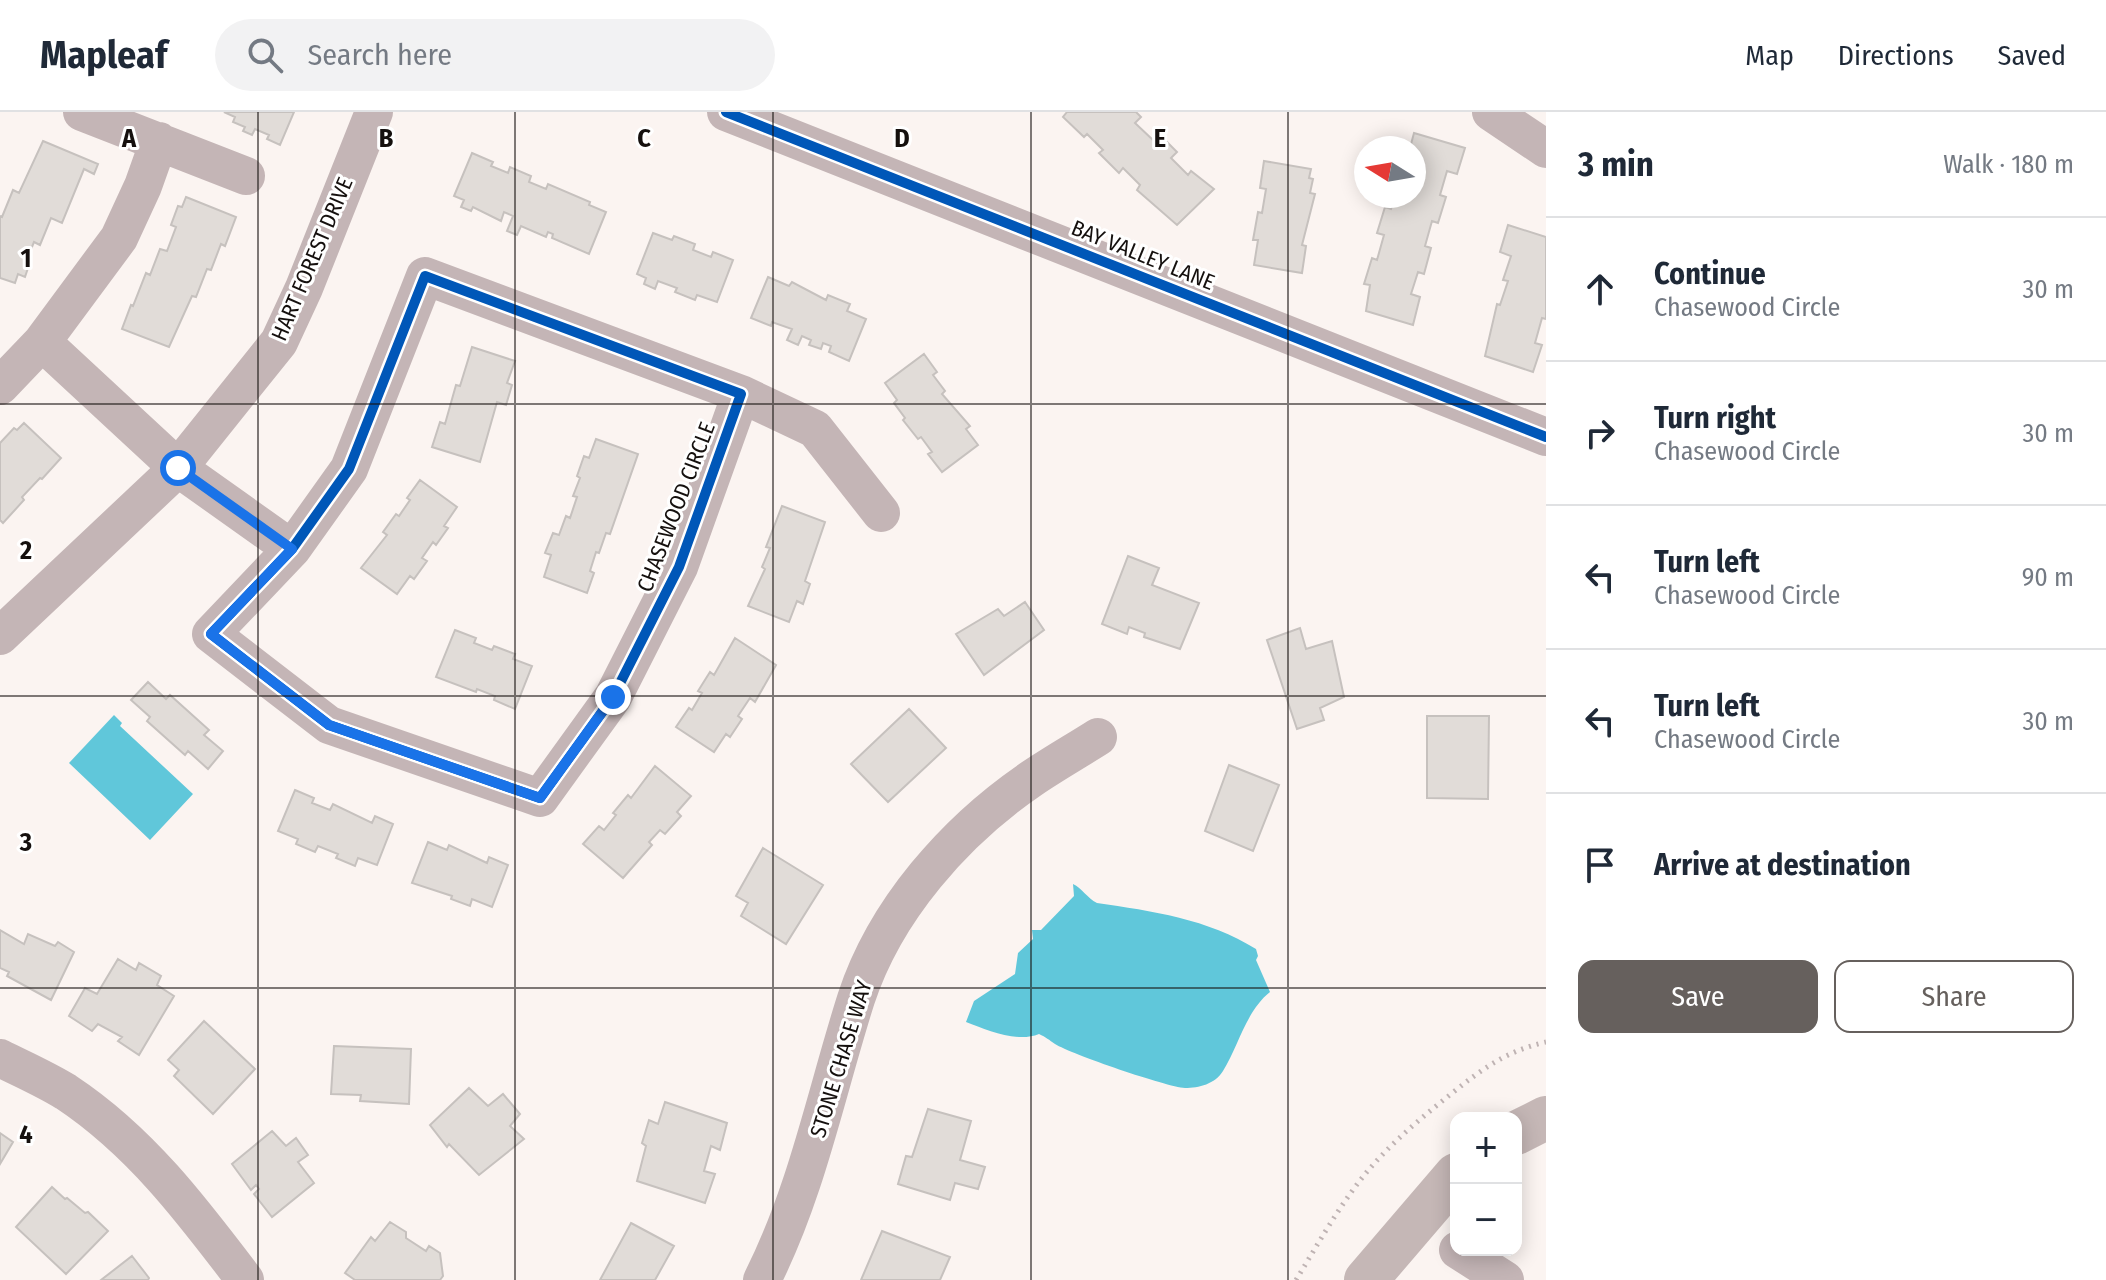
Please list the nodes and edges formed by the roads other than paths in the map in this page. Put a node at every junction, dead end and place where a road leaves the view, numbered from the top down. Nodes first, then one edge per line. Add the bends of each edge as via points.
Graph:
1 (82, 112) edge
2 (374, 112) edge
3 (1491, 112) edge
4 (743, 115) edge
5 (159, 141) junction
6 (1546, 149) edge
7 (246, 176) dead end
8 (42, 342) junction
9 (0, 386) edge
10 (741, 394) junction
11 (1546, 437) edge
12 (178, 468) junction
13 (881, 513) dead end
14 (292, 549) junction
15 (0, 636) edge
16 (1098, 737) dead end
17 (0, 1058) edge
18 (1546, 1118) edge
19 (1522, 1130) edge
20 (1450, 1182) edge
21 (1413, 1223) junction
22 (1450, 1246) edge
23 (1467, 1256) edge
24 (245, 1280) edge
25 (762, 1280) edge
26 (1366, 1280) edge
27 (1505, 1280) edge

1 - 5 street
2 - 12 street, HART FOREST DRIVE via 279,342
3 - 6 street
4 - 11 street, BAY VALLEY LANE
5 - 7 street
5 - 8 street via 119,238
8 - 9 street
8 - 12 street
10 - 13 street via 815,429
10 - 14 street, CHASEWOOD CIRCLE via 425,276 349,469
10 - 14 street, CHASEWOOD CIRCLE via 679,567 613,697 540,798 329,725 211,634
12 - 14 street
12 - 15 street, HART FOREST DRIVE
16 - 25 street, STONE CHASE WAY via 1029,780 968,830 900,911 857,996 813,1152
17 - 24 street via 64,1091 146,1157
18 - 19 main road
20 - 21 main road
21 - 22 street
21 - 26 main road
23 - 27 street

